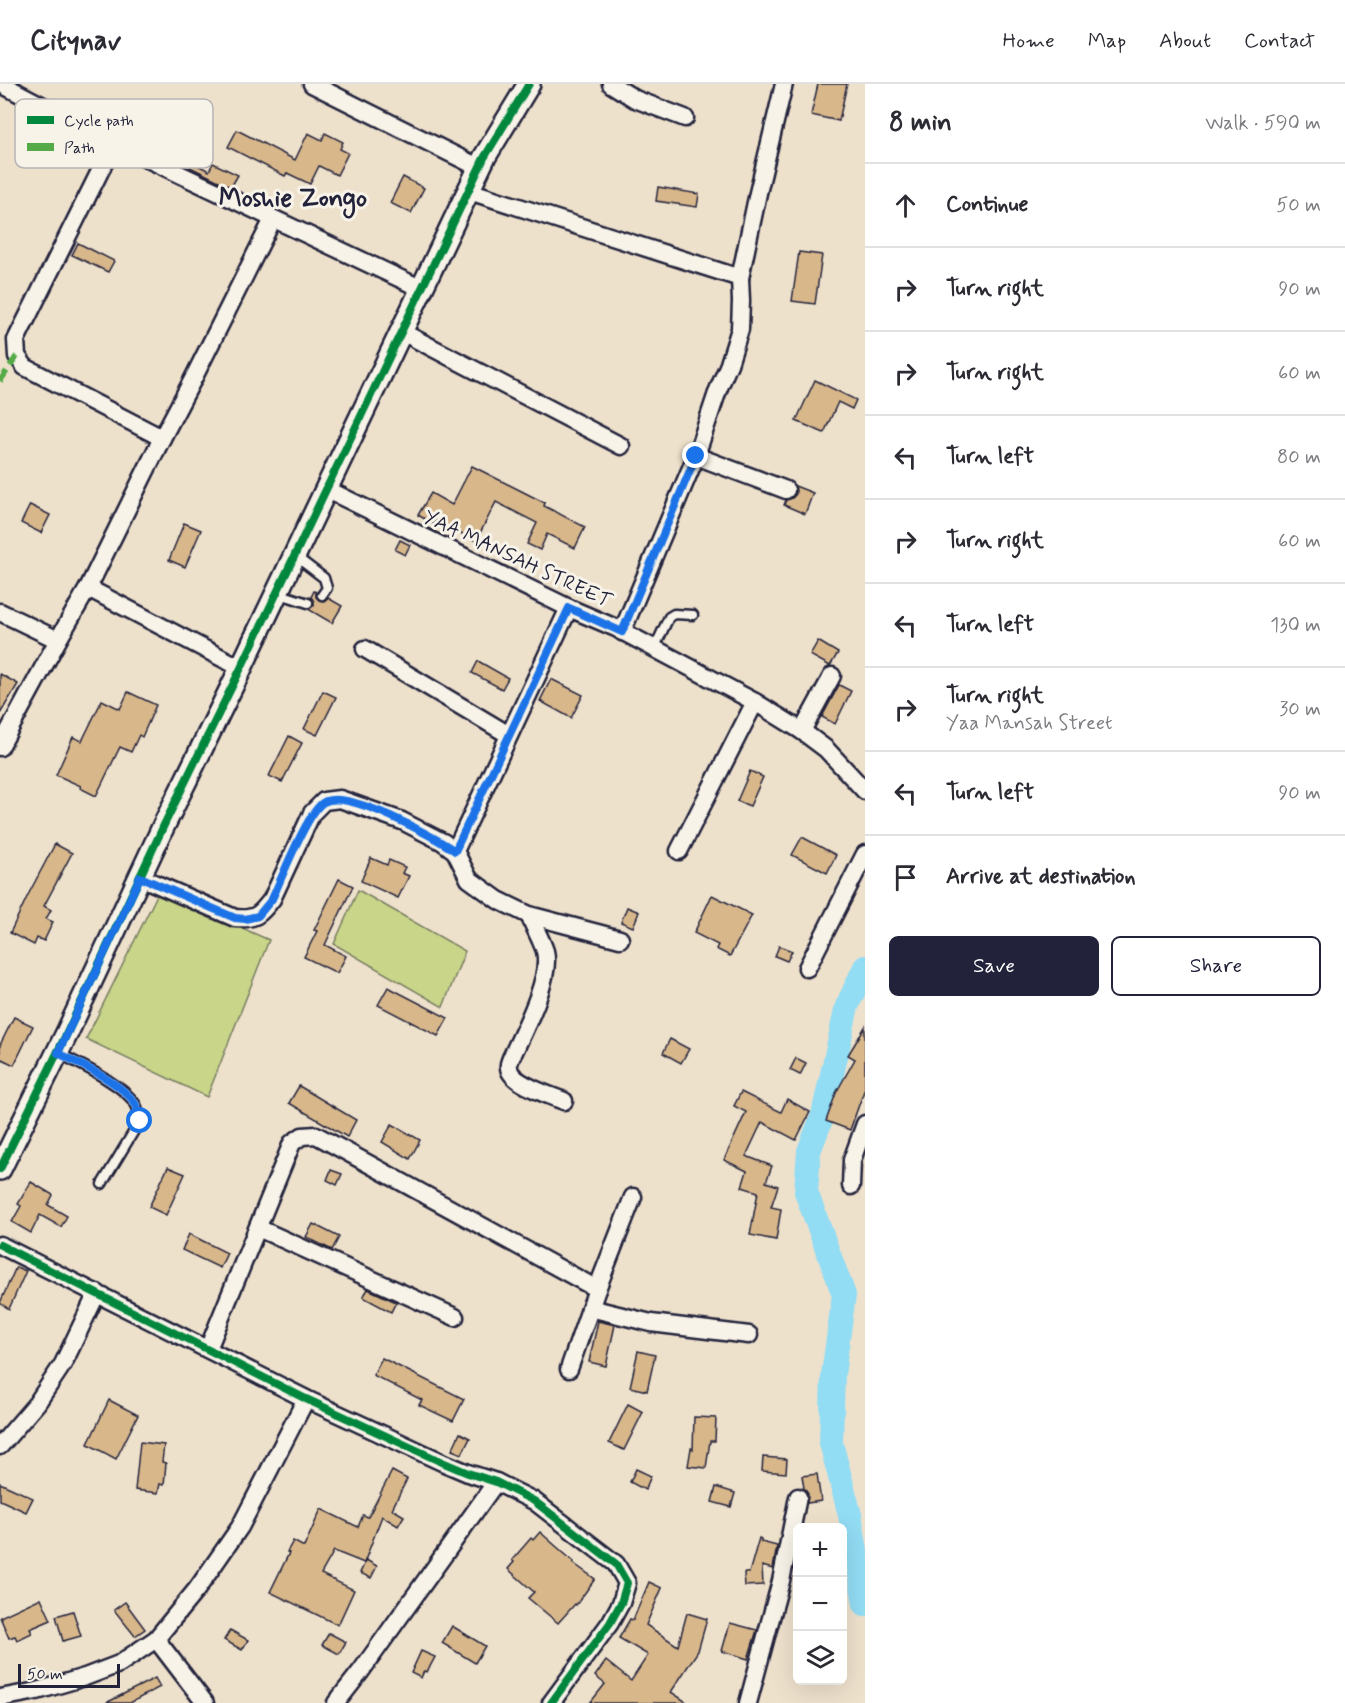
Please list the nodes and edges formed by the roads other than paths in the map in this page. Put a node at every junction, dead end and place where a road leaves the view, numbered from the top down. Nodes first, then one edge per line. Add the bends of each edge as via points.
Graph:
1 (312, 84) edge
2 (529, 84) edge
3 (611, 84) edge
4 (784, 84) edge
5 (2, 90) edge
6 (21, 99) edge
7 (685, 118) dead end
8 (102, 168) edge
9 (166, 168) edge
10 (480, 168) junction
11 (469, 191) junction
12 (273, 219) junction
13 (740, 278) junction
14 (422, 289) junction
15 (402, 332) junction
16 (162, 438) junction
17 (621, 446) dead end
18 (696, 456) junction
19 (326, 489) junction
20 (786, 490) dead end
21 (295, 556) junction
22 (88, 588) junction
23 (277, 593) junction
24 (322, 595) dead end
25 (308, 603) dead end
26 (569, 608) junction
27 (0, 612) edge
28 (693, 615) dead end
29 (622, 632) junction
30 (58, 640) junction
31 (365, 649) dead end
32 (654, 649) junction
33 (241, 668) junction
34 (832, 676) dead end
35 (755, 702) junction
36 (802, 731) junction
37 (509, 735) junction
38 (0, 747) edge
39 (865, 791) edge
40 (455, 851) junction
41 (679, 851) dead end
42 (865, 854) edge
43 (140, 877) junction
44 (529, 915) junction
45 (620, 939) dead end
46 (807, 969) dead end
47 (58, 1053) junction
48 (564, 1101) dead end
49 (865, 1124) edge
50 (0, 1170) edge
51 (102, 1184) dead end
52 (851, 1186) dead end
53 (633, 1197) dead end
54 (258, 1228) junction
55 (0, 1245) edge
56 (597, 1289) junction
57 (97, 1293) junction
58 (590, 1308) junction
59 (455, 1317) dead end
60 (749, 1335) dead end
61 (208, 1350) junction
62 (569, 1369) dead end
63 (306, 1399) junction
64 (0, 1446) edge
65 (496, 1482) junction
66 (798, 1497) dead end
67 (156, 1640) junction
68 (0, 1698) edge
69 (205, 1703) edge
70 (336, 1703) edge
71 (551, 1703) edge
72 (748, 1703) edge

1 - 10 street
2 - 10 street
3 - 7 street via 634,99
4 - 13 street
5 - 6 street
8 - 16 street via 16,340 16,356 25,368
9 - 12 street
10 - 11 street
11 - 13 street
11 - 14 street
12 - 14 street
12 - 16 street
13 - 18 street via 740,329
14 - 15 street
15 - 17 street
15 - 19 street
16 - 22 street
18 - 20 street
18 - 29 street
19 - 21 street
19 - 26 street, YAA MANSAH STREET
21 - 23 street
21 - 24 lane via 324,578 327,588
22 - 30 street
22 - 33 street
23 - 25 lane
23 - 33 street
26 - 29 street, YAA MANSAH STREET
26 - 37 street
27 - 30 street
28 - 32 lane via 669,617
29 - 32 street, YAA MANSAH STREET
30 - 38 street
31 - 37 street
32 - 35 street, YAA MANSAH STREET
33 - 43 street
34 - 36 street
35 - 36 street, YAA MANSAH STREET
35 - 41 street
36 - 39 street, YAA MANSAH STREET via 826,749
37 - 40 street
40 - 43 street via 402,821 340,799 324,801 312,813 272,899 253,918 235,918
40 - 44 street via 469,879 498,900
42 - 46 street
43 - 47 street
44 - 45 street
44 - 48 street via 546,966 508,1068 519,1082
47 - 50 street
47 - 51 lane via 111,1082 136,1107 140,1121
49 - 52 street via 852,1160
53 - 56 street
54 - 56 street via 292,1143 302,1136 316,1135
54 - 59 street
54 - 61 street
55 - 57 street
56 - 58 street
57 - 61 street
57 - 64 street via 63,1364 37,1403
58 - 60 street via 651,1323
58 - 62 street
61 - 63 street
63 - 65 street
63 - 67 street via 240,1527 197,1590
65 - 70 street
65 - 71 street via 534,1501 616,1564 627,1583 610,1623
66 - 72 street via 781,1581
67 - 68 street via 119,1664 85,1677
67 - 69 street

